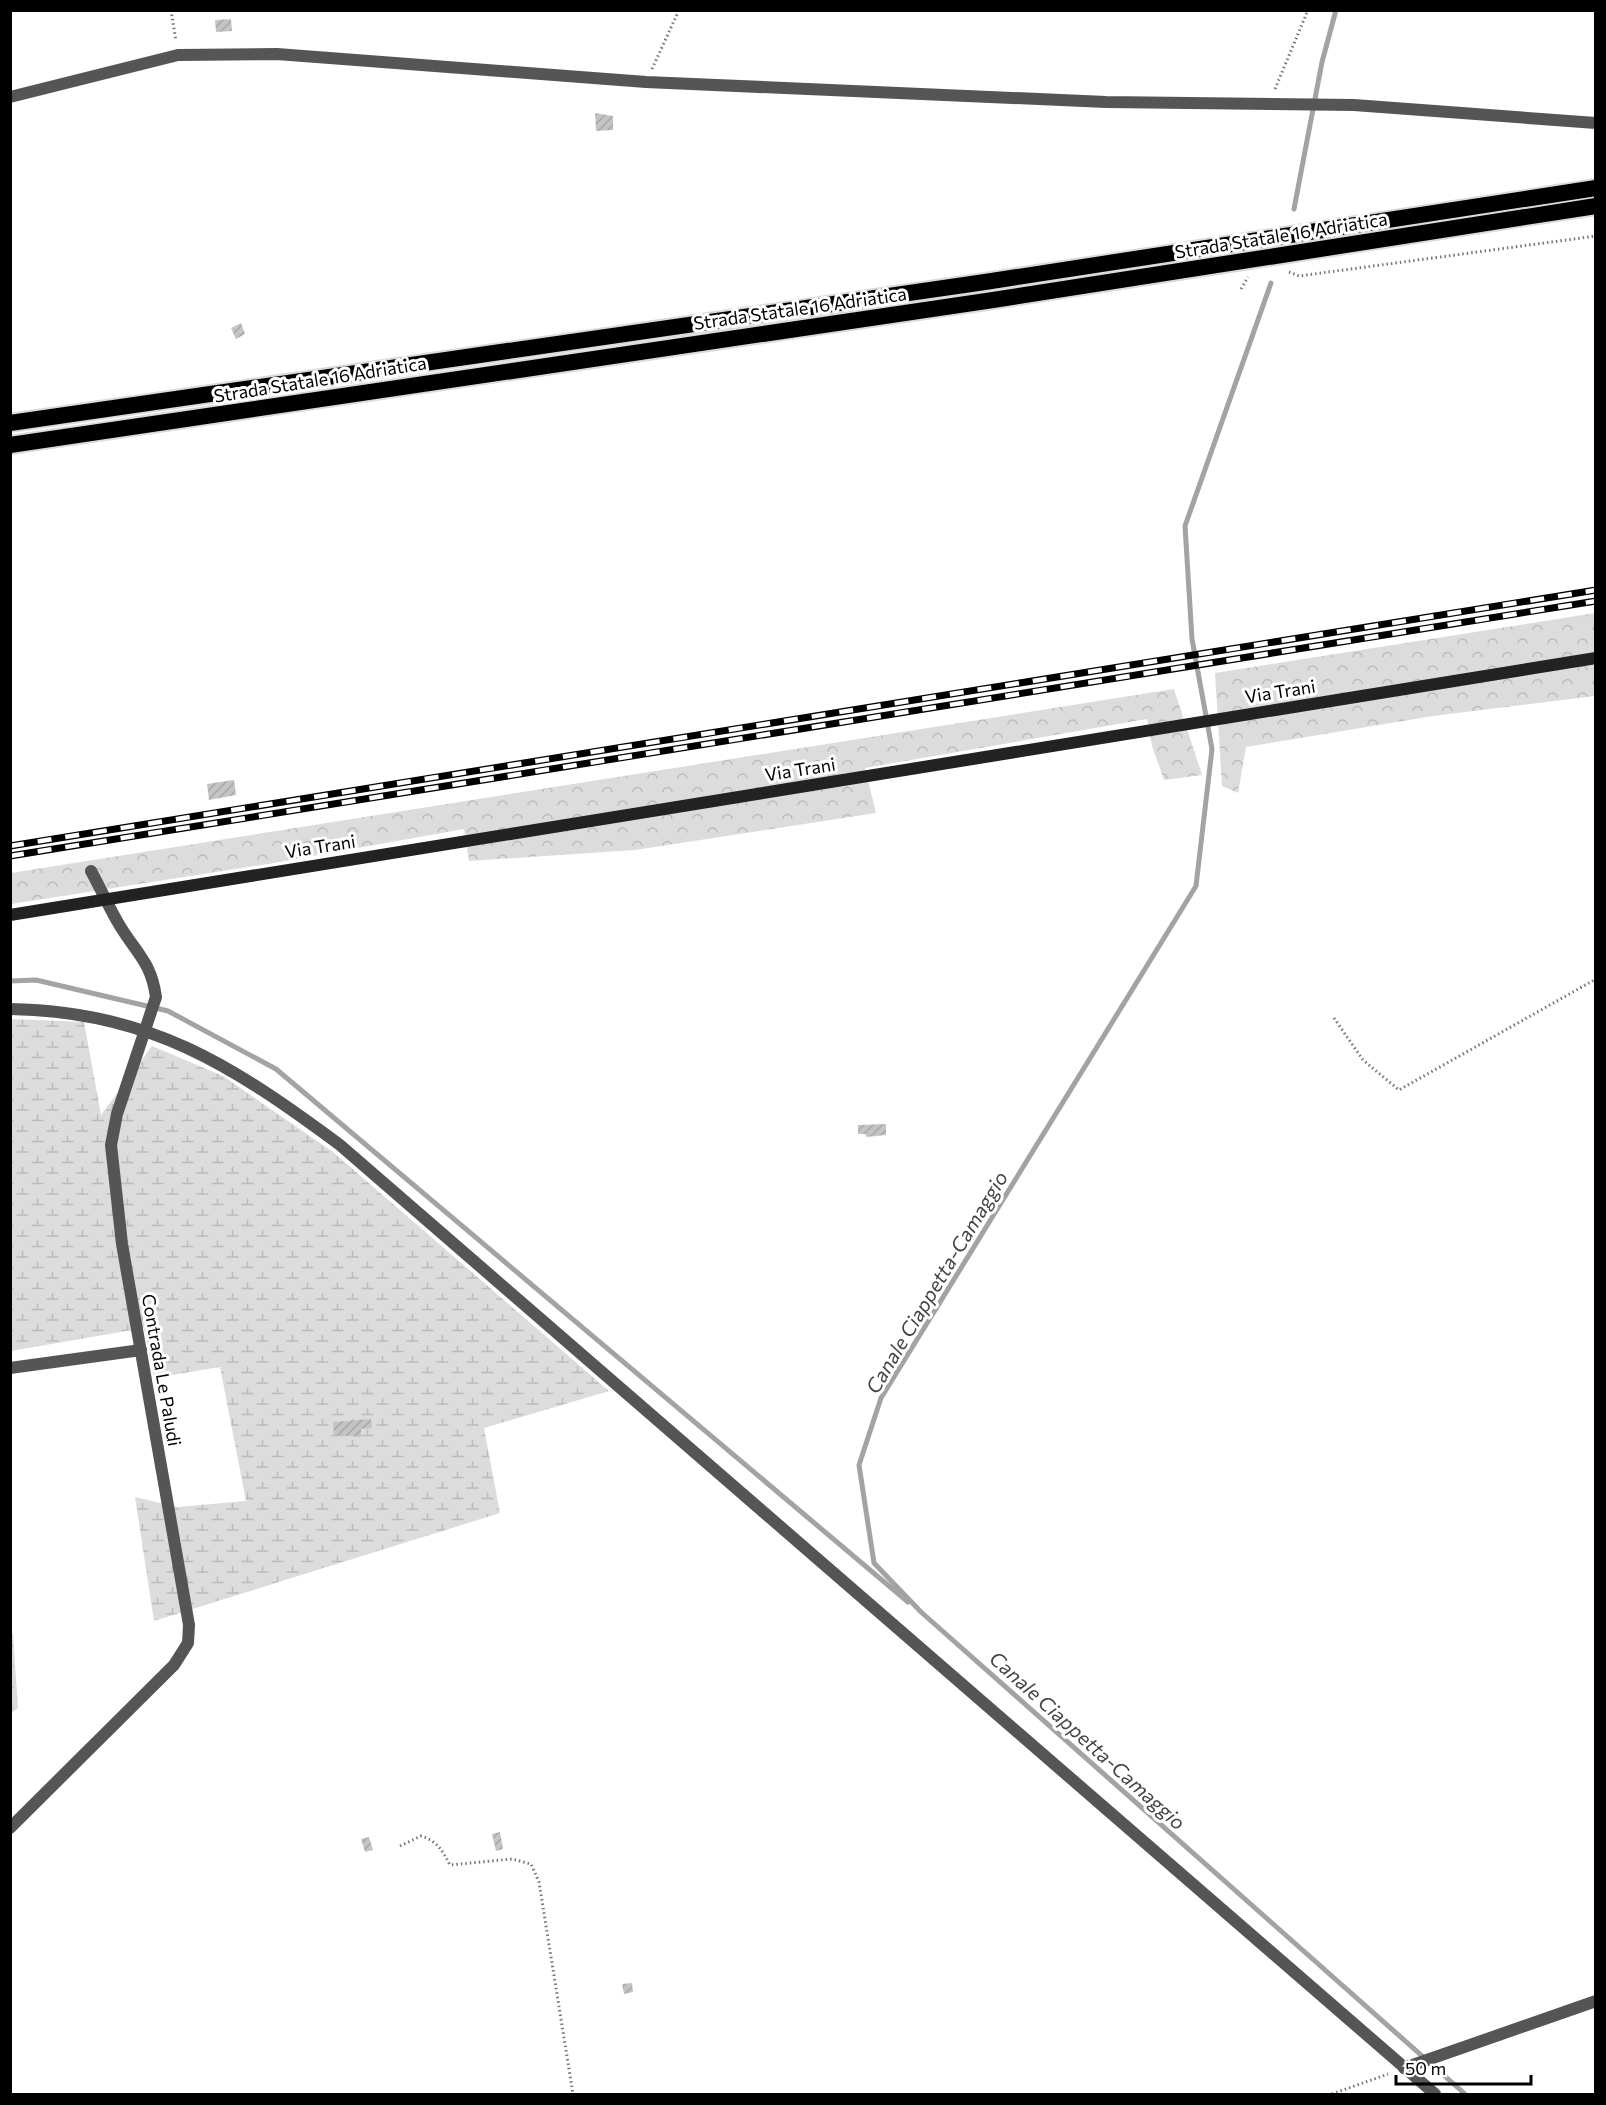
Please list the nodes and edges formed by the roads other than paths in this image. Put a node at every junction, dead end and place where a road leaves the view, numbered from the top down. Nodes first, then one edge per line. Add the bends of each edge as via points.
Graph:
1 (10, 97) edge
2 (1596, 123) edge
3 (1596, 188) edge
4 (1596, 206) edge
5 (10, 423) edge
6 (10, 445) edge
7 (1596, 658) edge
8 (91, 871) dead end
9 (106, 899) junction
10 (10, 915) edge
11 (10, 1009) edge
12 (144, 1030) junction
13 (141, 1350) junction
14 (10, 1368) edge
15 (10, 1828) edge
16 (1596, 2001) edge
17 (1404, 2068) junction
18 (1435, 2094) edge

1 - 2 street via 178,55 277,54 646,82 1106,102 1354,105
3 - 5 highway, Strada Statale 16 Adriatica via 997,281
4 - 6 highway, Strada Statale 16 Adriatica via 993,300
7 - 9 main road, Via Trani
8 - 9 street, Contrada Le Paludi
9 - 10 main road, Via Trani
9 - 12 street, Contrada Le Paludi via 124,932 146,960 153,979 156,997
11 - 12 street via 100,1017
12 - 13 street, Contrada Le Paludi via 111,1145 122,1244
12 - 17 street via 193,1049 268,1092 340,1145
13 - 14 street
13 - 15 street, Contrada Le Paludi via 189,1625 188,1643 174,1665
16 - 17 street
17 - 18 street

